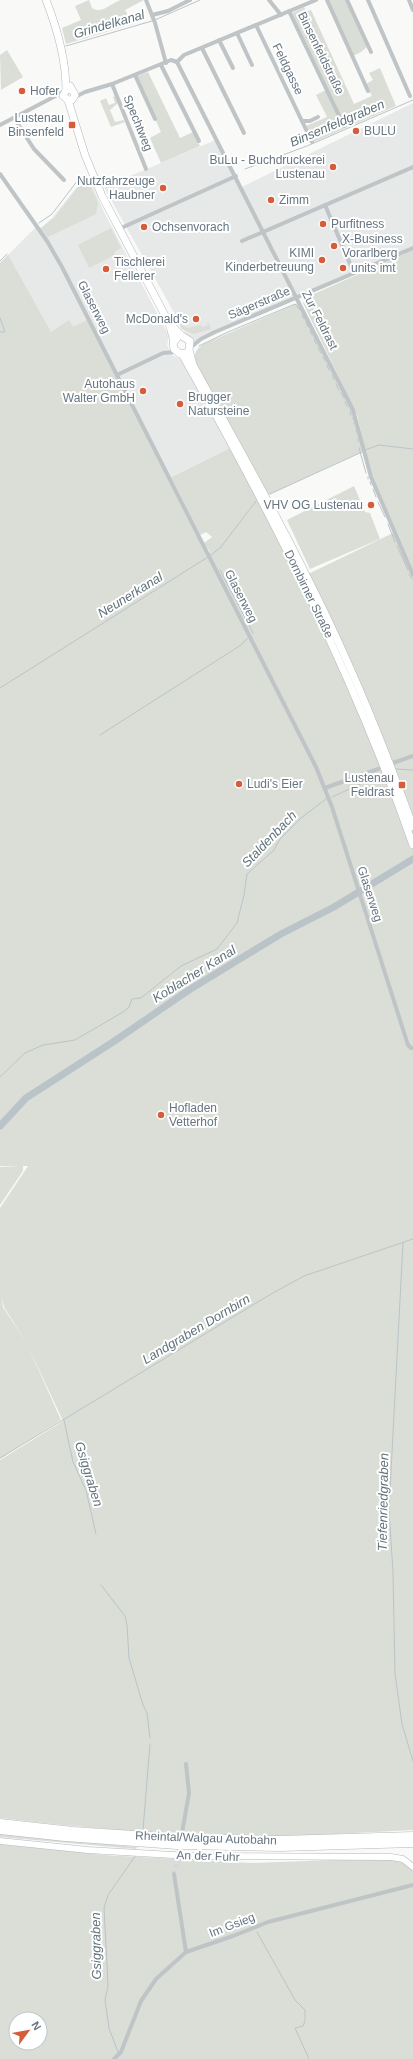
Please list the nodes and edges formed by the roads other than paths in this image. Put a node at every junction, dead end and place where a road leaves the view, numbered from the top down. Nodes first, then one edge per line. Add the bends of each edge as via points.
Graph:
1 (46, 0) edge
2 (146, 0) edge
3 (190, 0) edge
4 (269, 0) edge
5 (316, 0) edge
6 (327, 0) edge
7 (347, 0) edge
8 (368, 0) edge
9 (409, 0) edge
10 (413, 10) edge
11 (289, 11) junction
12 (281, 15) junction
13 (153, 16) junction
14 (256, 25) junction
15 (237, 33) junction
16 (219, 40) junction
17 (202, 48) junction
18 (371, 52) dead end
19 (177, 62) junction
20 (166, 63) junction
21 (160, 65) junction
22 (252, 65) dead end
23 (233, 68) dead end
24 (135, 75) junction
25 (112, 84) junction
26 (368, 91) dead end
27 (69, 94) junction
28 (410, 96) dead end
29 (318, 117) dead end
30 (14, 118) junction
31 (155, 120) dead end
32 (302, 121) junction
33 (0, 125) edge
34 (344, 126) dead end
35 (244, 133) dead end
36 (199, 141) dead end
37 (312, 142) dead end
38 (413, 167) edge
39 (146, 169) dead end
40 (0, 174) edge
41 (236, 176) junction
42 (64, 180) dead end
43 (326, 205) junction
44 (118, 230) junction
45 (264, 232) junction
46 (242, 241) dead end
47 (413, 248) edge
48 (354, 274) junction
49 (297, 298) junction
50 (169, 323) junction
51 (185, 338) junction
52 (201, 339) junction
53 (174, 343) junction
54 (190, 348) junction
55 (179, 353) junction
56 (163, 354) junction
57 (117, 374) junction
58 (413, 575) edge
59 (413, 756) edge
60 (393, 763) dead end
61 (381, 768) dead end
62 (325, 788) junction
63 (413, 826) edge
64 (413, 845) edge
65 (413, 1048) edge
66 (186, 1764) dead end
67 (0, 1823) edge
68 (0, 1830) edge
69 (413, 1836) edge
70 (181, 1840) junction
71 (0, 1841) edge
72 (413, 1843) edge
73 (413, 1867) edge
74 (174, 1874) tunnel mouth
75 (413, 1885) edge
76 (186, 1952) junction
77 (114, 2059) edge

1 - 27 main road, Dornbirner Straße via 57,33
2 - 13 street
3 - 13 street
4 - 12 street, Binsenfeldstraße
5 - 11 street, Binsenfeldstraße
6 - 26 street
7 - 18 street
8 - 28 street
9 - 10 street
11 - 12 street, Binsenfeldstraße
11 - 34 street, Binsenfeldstraße
12 - 14 street, Binsenfeldstraße
13 - 20 street
14 - 15 street, Binsenfeldstraße
14 - 32 street, Feldgasse
15 - 16 street, Binsenfeldstraße
15 - 22 street
16 - 17 street, Binsenfeldstraße
16 - 23 street
17 - 19 street, Binsenfeldstraße via 184,55
17 - 35 street
19 - 20 street, Binsenfeldstraße via 174,60
19 - 41 street, Zur Feldrast
20 - 21 street, Binsenfeldstraße
21 - 24 street, Binsenfeldstraße
21 - 36 street
24 - 25 street, Binsenfeldstraße
24 - 31 street
25 - 27 street, Binsenfeldstraße
25 - 39 street, Spechtweg
27 - 30 street, Binsenfeldstraße via 54,96
27 - 44 main road, Dornbirner Straße via 93,176
29 - 32 street
30 - 33 street, Binsenfeldstraße
30 - 42 street via 34,149
32 - 37 street, Feldgasse
38 - 43 street
40 - 57 street, Glaserweg via 55,255
41 - 44 street
41 - 45 street, Zur Feldrast
43 - 45 street
43 - 48 street
44 - 50 main road, Dornbirner Straße
45 - 46 street
45 - 49 street, Zur Feldrast
47 - 48 street, Sägerstraße
48 - 49 street, Sägerstraße
49 - 52 street, Sägerstraße
49 - 58 street, Zur Feldrast via 354,410 371,477
50 - 51 main road, Dornbirner Straße
50 - 53 main road, Dornbirner Straße
51 - 52 street, Sägerstraße
51 - 53 main road
51 - 54 main road, Dornbirner Straße
52 - 54 street, Sägerstraße
53 - 55 main road, Dornbirner Straße
53 - 56 street
54 - 55 main road
54 - 63 main road, Dornbirner Straße via 193,365 281,525 326,616 372,721
55 - 56 street
55 - 64 main road, Dornbirner Straße via 274,524 322,620 366,721
56 - 57 street
57 - 62 street, Glaserweg
59 - 60 street
61 - 62 street
62 - 65 street, Glaserweg via 408,1045
66 - 70 street via 189,1793
67 - 70 highway, Rheintal/Walgau Autobahn
68 - 70 highway, Rheintal/Walgau Autobahn via 65,1837
69 - 70 highway, Rheintal/Walgau Autobahn
70 - 72 highway, Rheintal/Walgau Autobahn via 301,1847
71 - 73 main road, An der Fuhr, bridge via 184,1856 389,1856 402,1859
74 - 76 street
75 - 76 street, Im Gsieg via 268,1922
76 - 77 street, Im Gsieg via 156,1979 141,2001 121,2052

